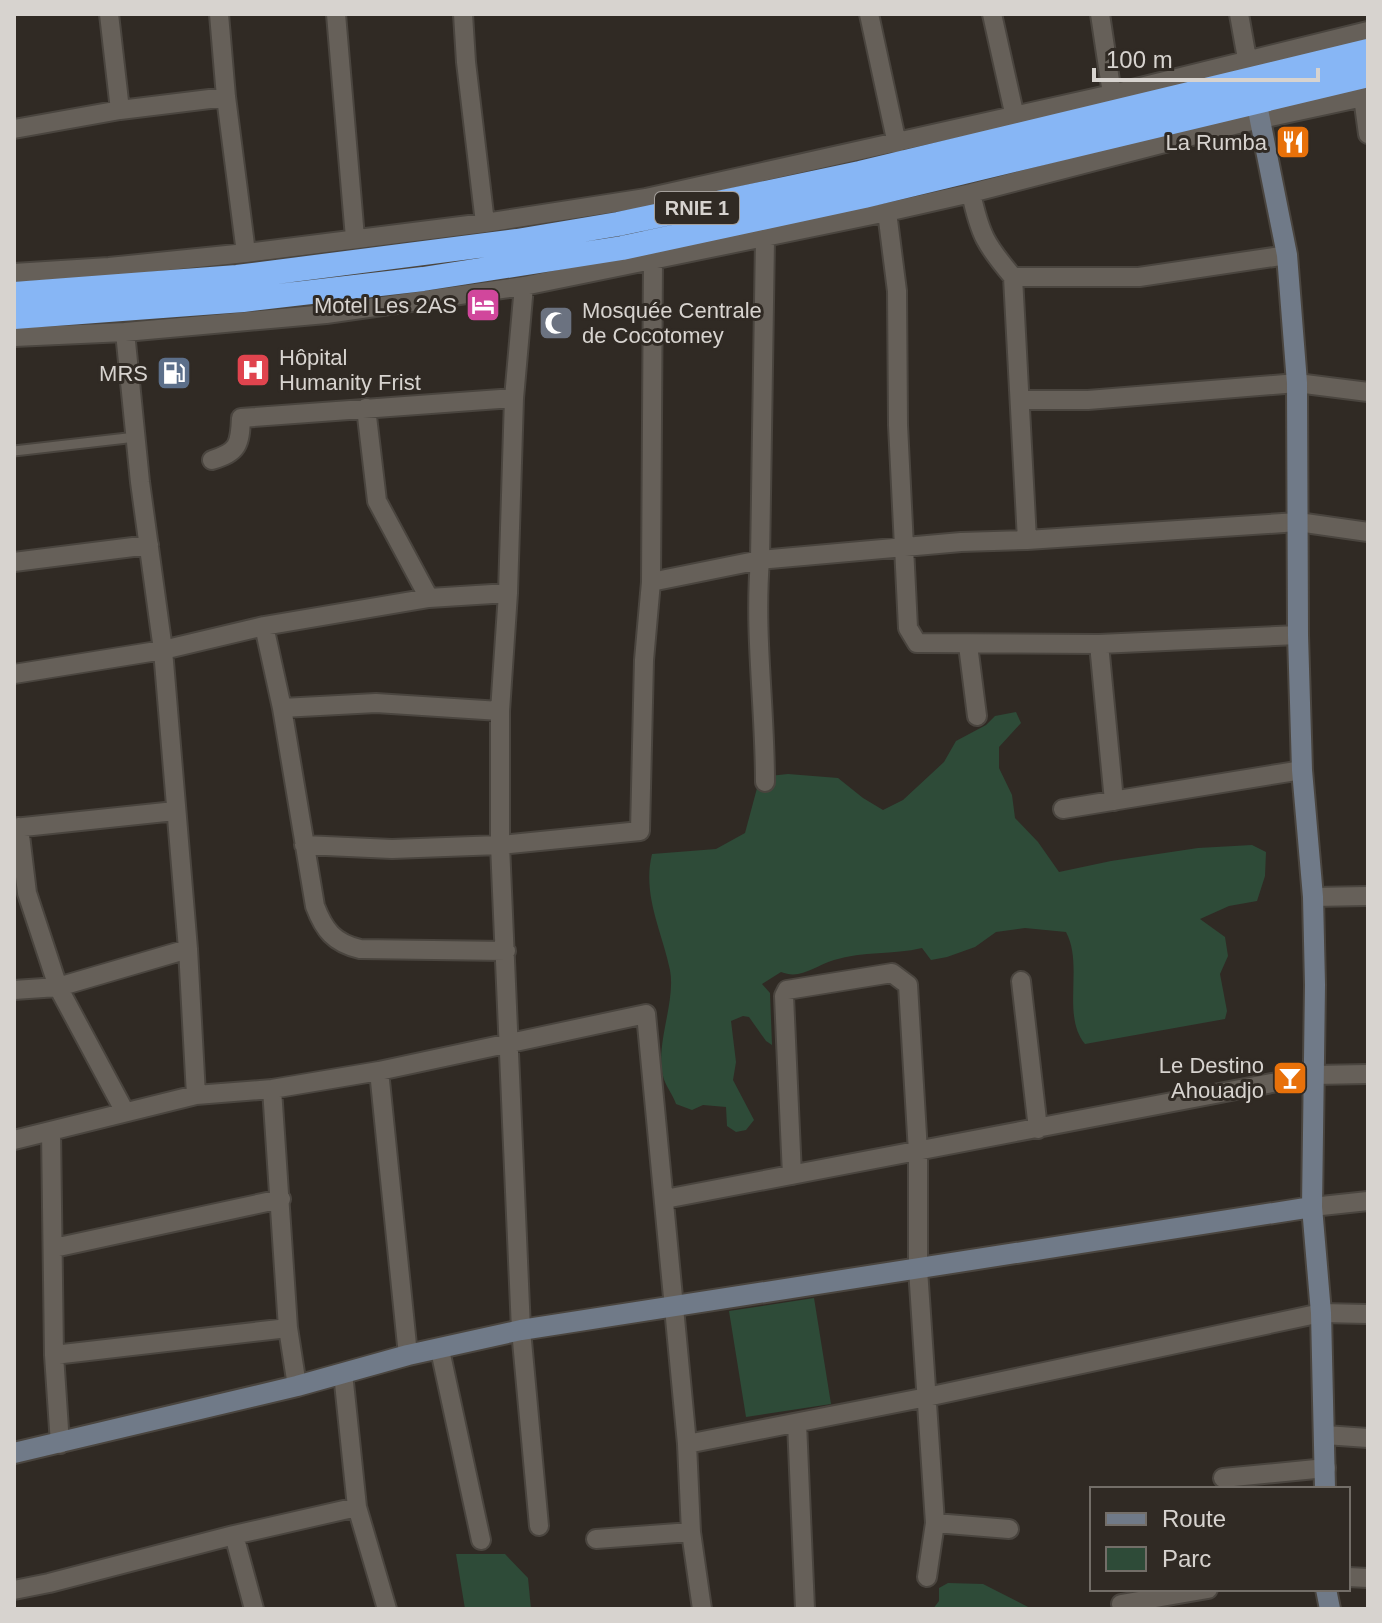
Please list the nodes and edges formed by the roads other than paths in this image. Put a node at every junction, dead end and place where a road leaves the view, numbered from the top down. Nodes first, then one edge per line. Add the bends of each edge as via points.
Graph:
1 (109, 14) edge
2 (219, 14) edge
3 (336, 14) edge
4 (463, 14) edge
5 (869, 14) edge
6 (992, 14) edge
7 (1100, 14) edge
8 (1239, 14) edge
9 (1368, 31) edge
10 (1368, 51) edge
11 (1366, 89) edge
12 (1254, 90) junction
13 (1112, 94) junction
14 (226, 97) junction
15 (120, 110) junction
16 (1015, 117) junction
17 (14, 129) edge
18 (1368, 134) edge
19 (897, 144) junction
20 (971, 193) junction
21 (887, 212) junction
22 (485, 223) junction
23 (355, 238) junction
24 (765, 239) junction
25 (246, 253) junction
26 (1287, 255) junction
27 (653, 261) junction
28 (14, 273) edge
29 (1013, 277) junction
30 (524, 286) junction
31 (14, 294) edge
32 (14, 317) edge
33 (125, 332) junction
34 (14, 337) edge
35 (1297, 383) junction
36 (1368, 392) edge
37 (514, 398) junction
38 (1020, 400) junction
39 (366, 408) junction
40 (136, 437) junction
41 (14, 451) edge
42 (212, 460) dead end
43 (1298, 522) junction
44 (1368, 532) edge
45 (1027, 540) junction
46 (149, 545) junction
47 (904, 548) junction
48 (760, 560) junction
49 (14, 562) edge
50 (651, 582) junction
51 (508, 593) junction
52 (429, 598) junction
53 (264, 626) junction
54 (1298, 635) junction
55 (1099, 644) junction
56 (968, 645) junction
57 (163, 650) junction
58 (14, 674) edge
59 (282, 708) junction
60 (500, 711) junction
61 (977, 716) dead end
62 (1302, 770) junction
63 (765, 782) dead end
64 (1114, 801) junction
65 (1063, 809) dead end
66 (175, 811) junction
67 (17, 828) edge
68 (304, 845) junction
69 (500, 845) junction
70 (1368, 896) edge
71 (1313, 897) junction
72 (188, 949) junction
73 (506, 951) junction
74 (1021, 981) dead end
75 (58, 987) junction
76 (14, 990) edge
77 (507, 1042) junction
78 (379, 1071) junction
79 (1368, 1074) edge
80 (1314, 1075) junction
81 (272, 1089) junction
82 (196, 1095) junction
83 (125, 1112) junction
84 (1038, 1129) junction
85 (51, 1131) junction
86 (14, 1140) edge
87 (918, 1152) junction
88 (792, 1175) junction
89 (281, 1199) junction
90 (665, 1199) junction
91 (1368, 1201) edge
92 (1312, 1207) junction
93 (54, 1248) junction
94 (918, 1269) junction
95 (673, 1309) junction
96 (1321, 1313) junction
97 (1368, 1314) edge
98 (288, 1328) junction
99 (521, 1330) junction
100 (440, 1350) junction
101 (54, 1355) junction
102 (408, 1355) junction
103 (343, 1373) junction
104 (297, 1386) junction
105 (927, 1397) junction
106 (797, 1423) junction
107 (1325, 1435) junction
108 (1368, 1438) edge
109 (60, 1444) junction
110 (687, 1444) junction
111 (14, 1453) edge
112 (1223, 1478) dead end
113 (1326, 1479) edge
114 (357, 1507) junction
115 (935, 1523) junction
116 (539, 1526) dead end
117 (1009, 1529) dead end
118 (691, 1532) junction
119 (234, 1535) junction
120 (596, 1539) dead end
121 (481, 1540) dead end
122 (927, 1577) dead end
123 (14, 1590) edge
124 (1196, 1591) edge
125 (1121, 1604) dead end
126 (254, 1609) edge
127 (387, 1609) edge
128 (702, 1609) edge
129 (805, 1609) edge

1 - 15 street
2 - 14 street
3 - 23 street
4 - 22 street
5 - 19 street
6 - 16 street
7 - 13 street
8 - 12 street
9 - 12 street
10 - 12 highway, RNIE 1
11 - 12 highway, RNIE 1
11 - 18 street
12 - 13 street
12 - 20 street
12 - 26 main road
12 - 31 highway, RNIE 1 via 517,241 237,277
12 - 32 highway, RNIE 1 via 864,196 592,253 243,300
13 - 16 street
14 - 15 street
14 - 25 street
15 - 17 street
16 - 19 street
19 - 22 street via 646,198
20 - 21 street
20 - 29 street via 987,246
21 - 24 street
21 - 47 street via 897,291
22 - 23 street
23 - 25 street
24 - 27 street
24 - 48 street
25 - 28 street
26 - 29 street via 1139,277
26 - 35 main road
27 - 30 street
27 - 50 street
29 - 38 street
30 - 33 street via 326,314
30 - 37 street
33 - 34 street
33 - 40 street
35 - 36 street
35 - 38 street via 1088,400
35 - 43 main road
37 - 39 street
37 - 51 street
38 - 45 street
39 - 42 street via 241,418 235,449
39 - 52 street via 377,501
40 - 41 lane
40 - 46 street
43 - 44 street
43 - 45 street
43 - 54 main road
45 - 47 street
46 - 49 street
46 - 57 street
47 - 48 street
47 - 56 street via 908,628 917,643
48 - 50 street
48 - 63 street
50 - 69 street via 640,831
51 - 52 street
51 - 60 street
52 - 53 street
53 - 57 street
53 - 59 street
54 - 55 street
54 - 62 main road
55 - 56 street
55 - 64 street
56 - 61 street
57 - 58 street
57 - 66 street
59 - 60 street via 376,703
59 - 68 street
60 - 69 street
62 - 64 street
62 - 71 main road
64 - 65 street
66 - 67 street
66 - 72 street
67 - 75 street via 27,893
68 - 69 street
68 - 73 street via 318,914 328,933 343,945
69 - 73 street
70 - 71 street
71 - 80 main road
72 - 75 street
72 - 82 street
73 - 77 street
74 - 84 street
75 - 76 street
75 - 83 street
77 - 78 street
77 - 90 street via 646,1014
77 - 99 street
78 - 81 street
78 - 102 street
79 - 80 street
80 - 84 street
80 - 92 main road
81 - 82 street
81 - 89 street
82 - 83 street
83 - 85 street
84 - 87 street
85 - 86 street
85 - 93 street
87 - 88 street
87 - 88 street via 905,980 892,973 790,988 784,996
87 - 94 street
88 - 90 street
89 - 93 street
89 - 98 street
90 - 95 street
91 - 92 street
92 - 94 main road
92 - 96 main road
93 - 101 street
94 - 95 main road
94 - 105 street
95 - 99 main road
95 - 110 street
96 - 97 street
96 - 105 street
96 - 107 main road
98 - 101 street
98 - 104 street
99 - 100 main road
99 - 116 street
100 - 102 main road
100 - 121 street
101 - 109 street
102 - 103 main road
103 - 104 main road
103 - 114 street
104 - 109 main road
105 - 106 street
105 - 115 street
106 - 110 street
106 - 129 street
107 - 108 street
107 - 113 main road
109 - 111 main road
110 - 118 street
112 - 113 street
114 - 119 street
114 - 127 street
115 - 117 street
115 - 122 street
118 - 120 street
118 - 128 street
119 - 123 street
119 - 126 street
124 - 125 street

